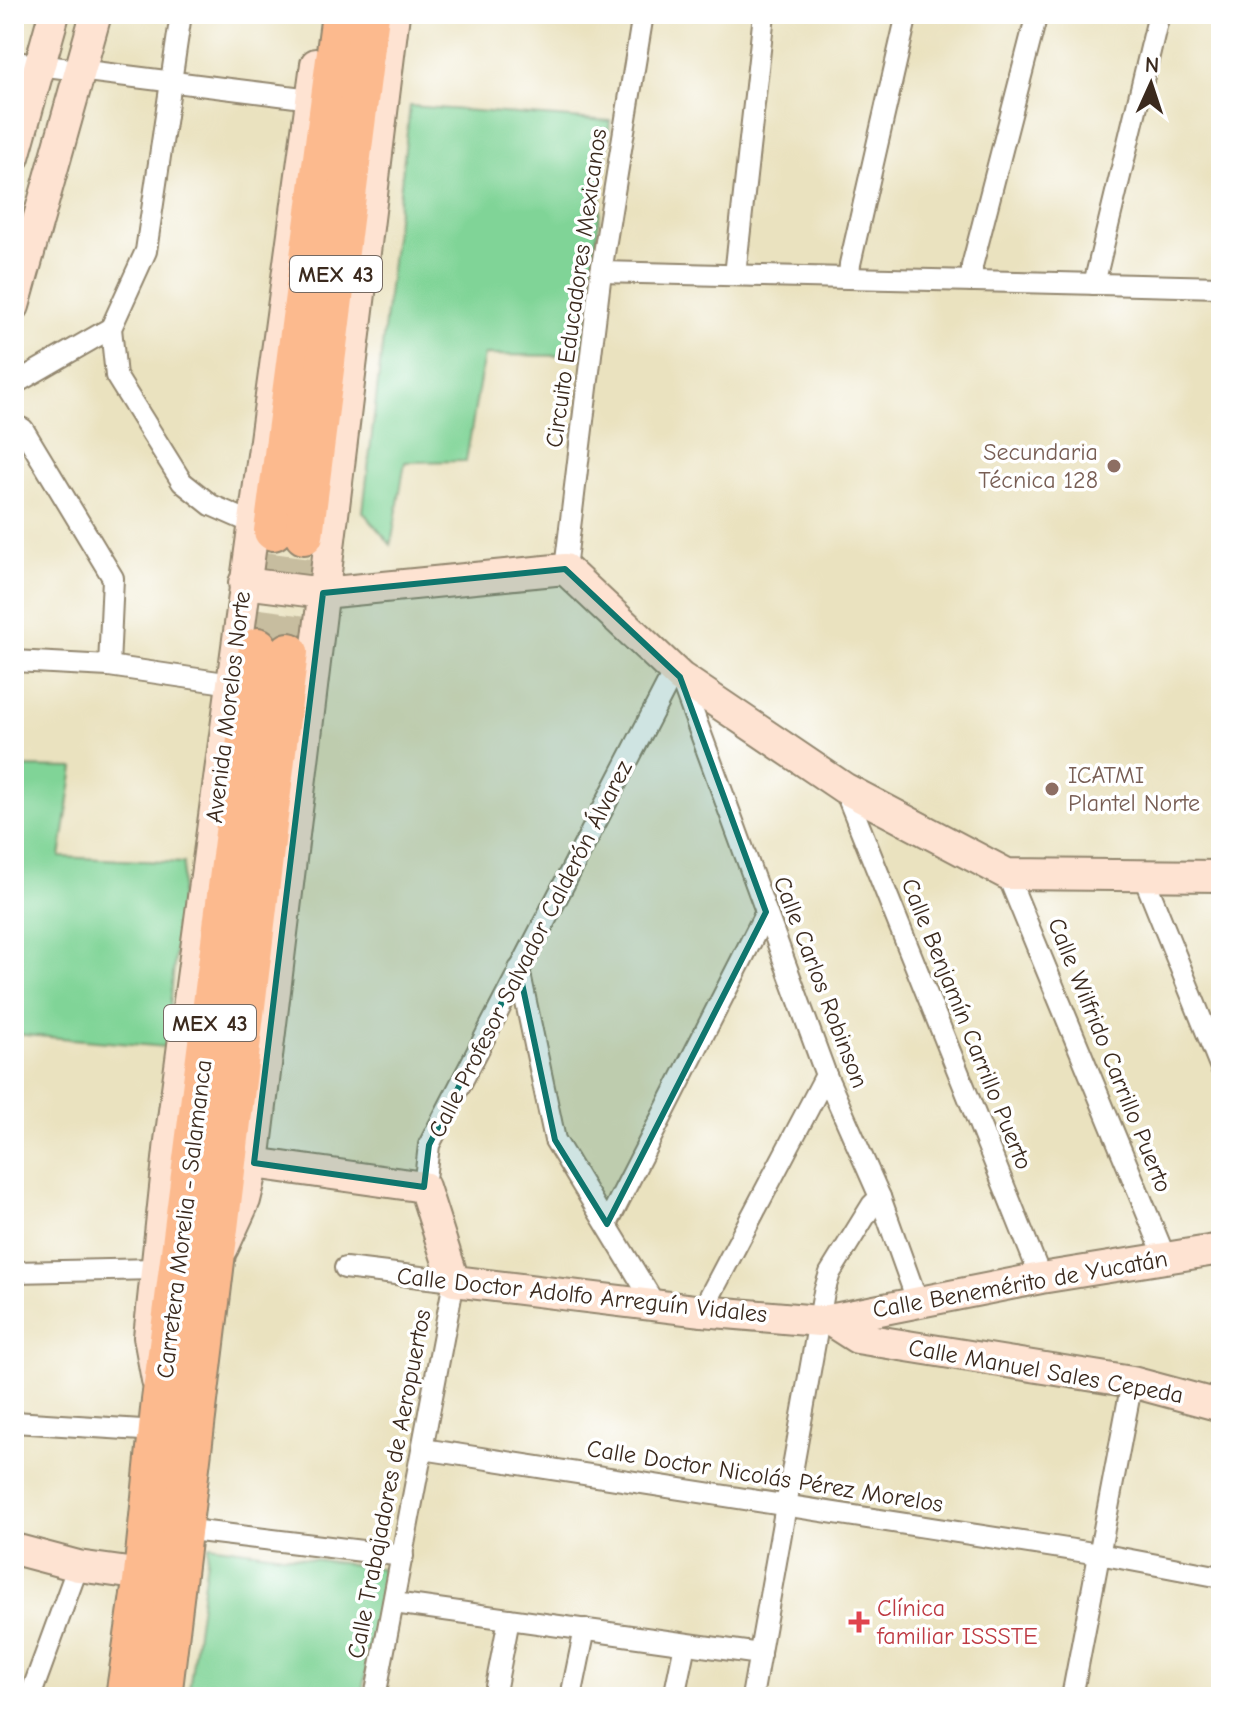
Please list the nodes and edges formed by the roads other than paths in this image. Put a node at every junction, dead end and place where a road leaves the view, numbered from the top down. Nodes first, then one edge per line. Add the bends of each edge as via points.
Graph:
1 (54, 14) edge
2 (96, 14) edge
3 (181, 14) edge
4 (323, 14) edge
5 (341, 14) edge
6 (370, 14) edge
7 (394, 14) edge
8 (643, 14) edge
9 (764, 14) edge
10 (907, 14) edge
11 (1037, 14) edge
12 (1159, 14) edge
13 (27, 64) edge
14 (80, 70) junction
15 (171, 81) junction
16 (311, 99) junction
17 (14, 157) edge
18 (601, 272) junction
19 (735, 275) junction
20 (849, 278) junction
21 (972, 281) junction
22 (1094, 284) junction
23 (1221, 287) edge
24 (14, 306) edge
25 (111, 328) junction
26 (14, 384) edge
27 (14, 425) edge
28 (290, 532) junction
29 (565, 569) junction
30 (244, 583) junction
31 (376, 588) junction
32 (323, 593) junction
33 (14, 661) edge
34 (109, 666) junction
35 (676, 674) junction
36 (232, 684) junction
37 (844, 788) junction
38 (1007, 874) junction
39 (1143, 875) junction
40 (1221, 876) edge
41 (766, 912) junction
42 (519, 969) junction
43 (1221, 1068) edge
44 (826, 1075) junction
45 (254, 1163) junction
46 (424, 1187) junction
47 (880, 1197) junction
48 (607, 1224) junction
49 (1221, 1249) edge
50 (1165, 1257) junction
51 (345, 1268) dead end
52 (156, 1269) junction
53 (14, 1272) edge
54 (213, 1272) junction
55 (1041, 1278) junction
56 (454, 1281) junction
57 (654, 1303) junction
58 (918, 1303) junction
59 (702, 1311) junction
60 (824, 1320) junction
61 (1132, 1382) junction
62 (1221, 1406) edge
63 (159, 1416) junction
64 (14, 1422) edge
65 (423, 1449) junction
66 (786, 1505) junction
67 (182, 1529) junction
68 (14, 1549) edge
69 (1099, 1554) junction
70 (403, 1556) junction
71 (78, 1566) junction
72 (143, 1575) junction
73 (1221, 1577) edge
74 (394, 1603) junction
75 (509, 1619) junction
76 (585, 1629) junction
77 (685, 1644) junction
78 (760, 1654) junction
79 (30, 1697) edge
80 (125, 1697) edge
81 (162, 1697) edge
82 (375, 1697) edge
83 (494, 1697) edge
84 (571, 1697) edge
85 (674, 1697) edge
86 (752, 1697) edge
87 (1072, 1697) edge

1 - 13 street
2 - 14 street
3 - 15 street
4 - 16 street, Avenida Morelos Norte
5 - 28 highway, MEX 43
6 - 28 highway, MEX 43
7 - 28 street, Avenida Morelos Norte
8 - 18 street, Circuito Educadores Mexicanos
9 - 19 street
10 - 20 street
11 - 21 street
12 - 22 street
13 - 14 street
13 - 17 street
14 - 15 street
14 - 24 street
15 - 16 street
15 - 25 street via 146,251
16 - 28 street, Avenida Morelos Norte
18 - 19 street
18 - 29 street, Circuito Educadores Mexicanos
19 - 20 street
20 - 21 street
21 - 22 street
22 - 23 street
25 - 26 street
25 - 28 street via 116,376 182,482 211,505
27 - 34 street via 23,429 113,578
28 - 30 street, Avenida Morelos Norte
28 - 31 street
28 - 32 street, Avenida Morelos Norte
29 - 31 street
29 - 35 street
30 - 32 street
30 - 36 street, Avenida Morelos Norte
31 - 32 street
32 - 45 street, Avenida Morelos Norte
33 - 34 street
34 - 36 street
35 - 37 street
35 - 41 street, Calle Carlos Robinson
35 - 42 street, Calle Profesor Salvador Calderón Álvarez
36 - 52 street, Avenida Morelos Norte
37 - 38 street
37 - 55 street, Calle Benjamín Carrillo Puerto
38 - 39 street
38 - 50 street, Calle Wilfrido Carrillo Puerto
39 - 40 street
39 - 43 street
41 - 44 street, Calle Carlos Robinson
41 - 48 street
42 - 46 street, Calle Profesor Salvador Calderón Álvarez via 429,1145
42 - 48 street via 555,1140
44 - 47 street, Calle Carlos Robinson
44 - 59 street
45 - 46 street
45 - 54 street, Avenida Morelos Norte via 245,1200
46 - 56 street, Calle Profesor Salvador Calderón Álvarez
47 - 58 street, Calle Carlos Robinson
47 - 60 street via 830,1273
48 - 57 street
49 - 50 street, Calle Benemérito de Yucatán
50 - 55 street, Calle Benemérito de Yucatán
51 - 56 street, Calle Doctor Adolfo Arreguín Vidales
52 - 53 street
52 - 63 street, Avenida Morelos Norte via 149,1337
54 - 63 highway, Carretera Morelia - Salamanca / MEX 43 via 274,649
54 - 67 highway, Carretera Morelia - Salamanca / MEX 43
55 - 58 street, Calle Benemérito de Yucatán
56 - 57 street, Calle Doctor Adolfo Arreguín Vidales
56 - 65 street, Calle Trabajadores de Aeropuertos
57 - 59 street, Calle Doctor Adolfo Arreguín Vidales
58 - 60 street, Calle Benemérito de Yucatán
59 - 60 street, Calle Doctor Adolfo Arreguín Vidales
60 - 61 street, Calle Manuel Sales Cepeda via 857,1338
60 - 66 street
61 - 62 street, Calle Manuel Sales Cepeda
61 - 69 street
63 - 64 street
63 - 72 highway, Carretera Morelia - Salamanca / MEX 43
65 - 66 street, Calle Doctor Nicolás Pérez Morelos
65 - 70 street, Calle Trabajadores de Aeropuertos
66 - 69 street, Calle Doctor Nicolás Pérez Morelos
66 - 78 street
67 - 70 street
67 - 81 highway, Carretera Morelia - Salamanca / MEX 43
68 - 71 street
69 - 73 street, Calle Doctor Nicolás Pérez Morelos
69 - 87 street
70 - 74 street, Calle Trabajadores de Aeropuertos
71 - 72 street
71 - 79 street
72 - 80 highway, Carretera Morelia - Salamanca / MEX 43
74 - 75 street
74 - 82 street, Calle Trabajadores de Aeropuertos
75 - 76 street
75 - 83 street
76 - 77 street
76 - 84 street
77 - 78 street
77 - 85 street
78 - 86 street

